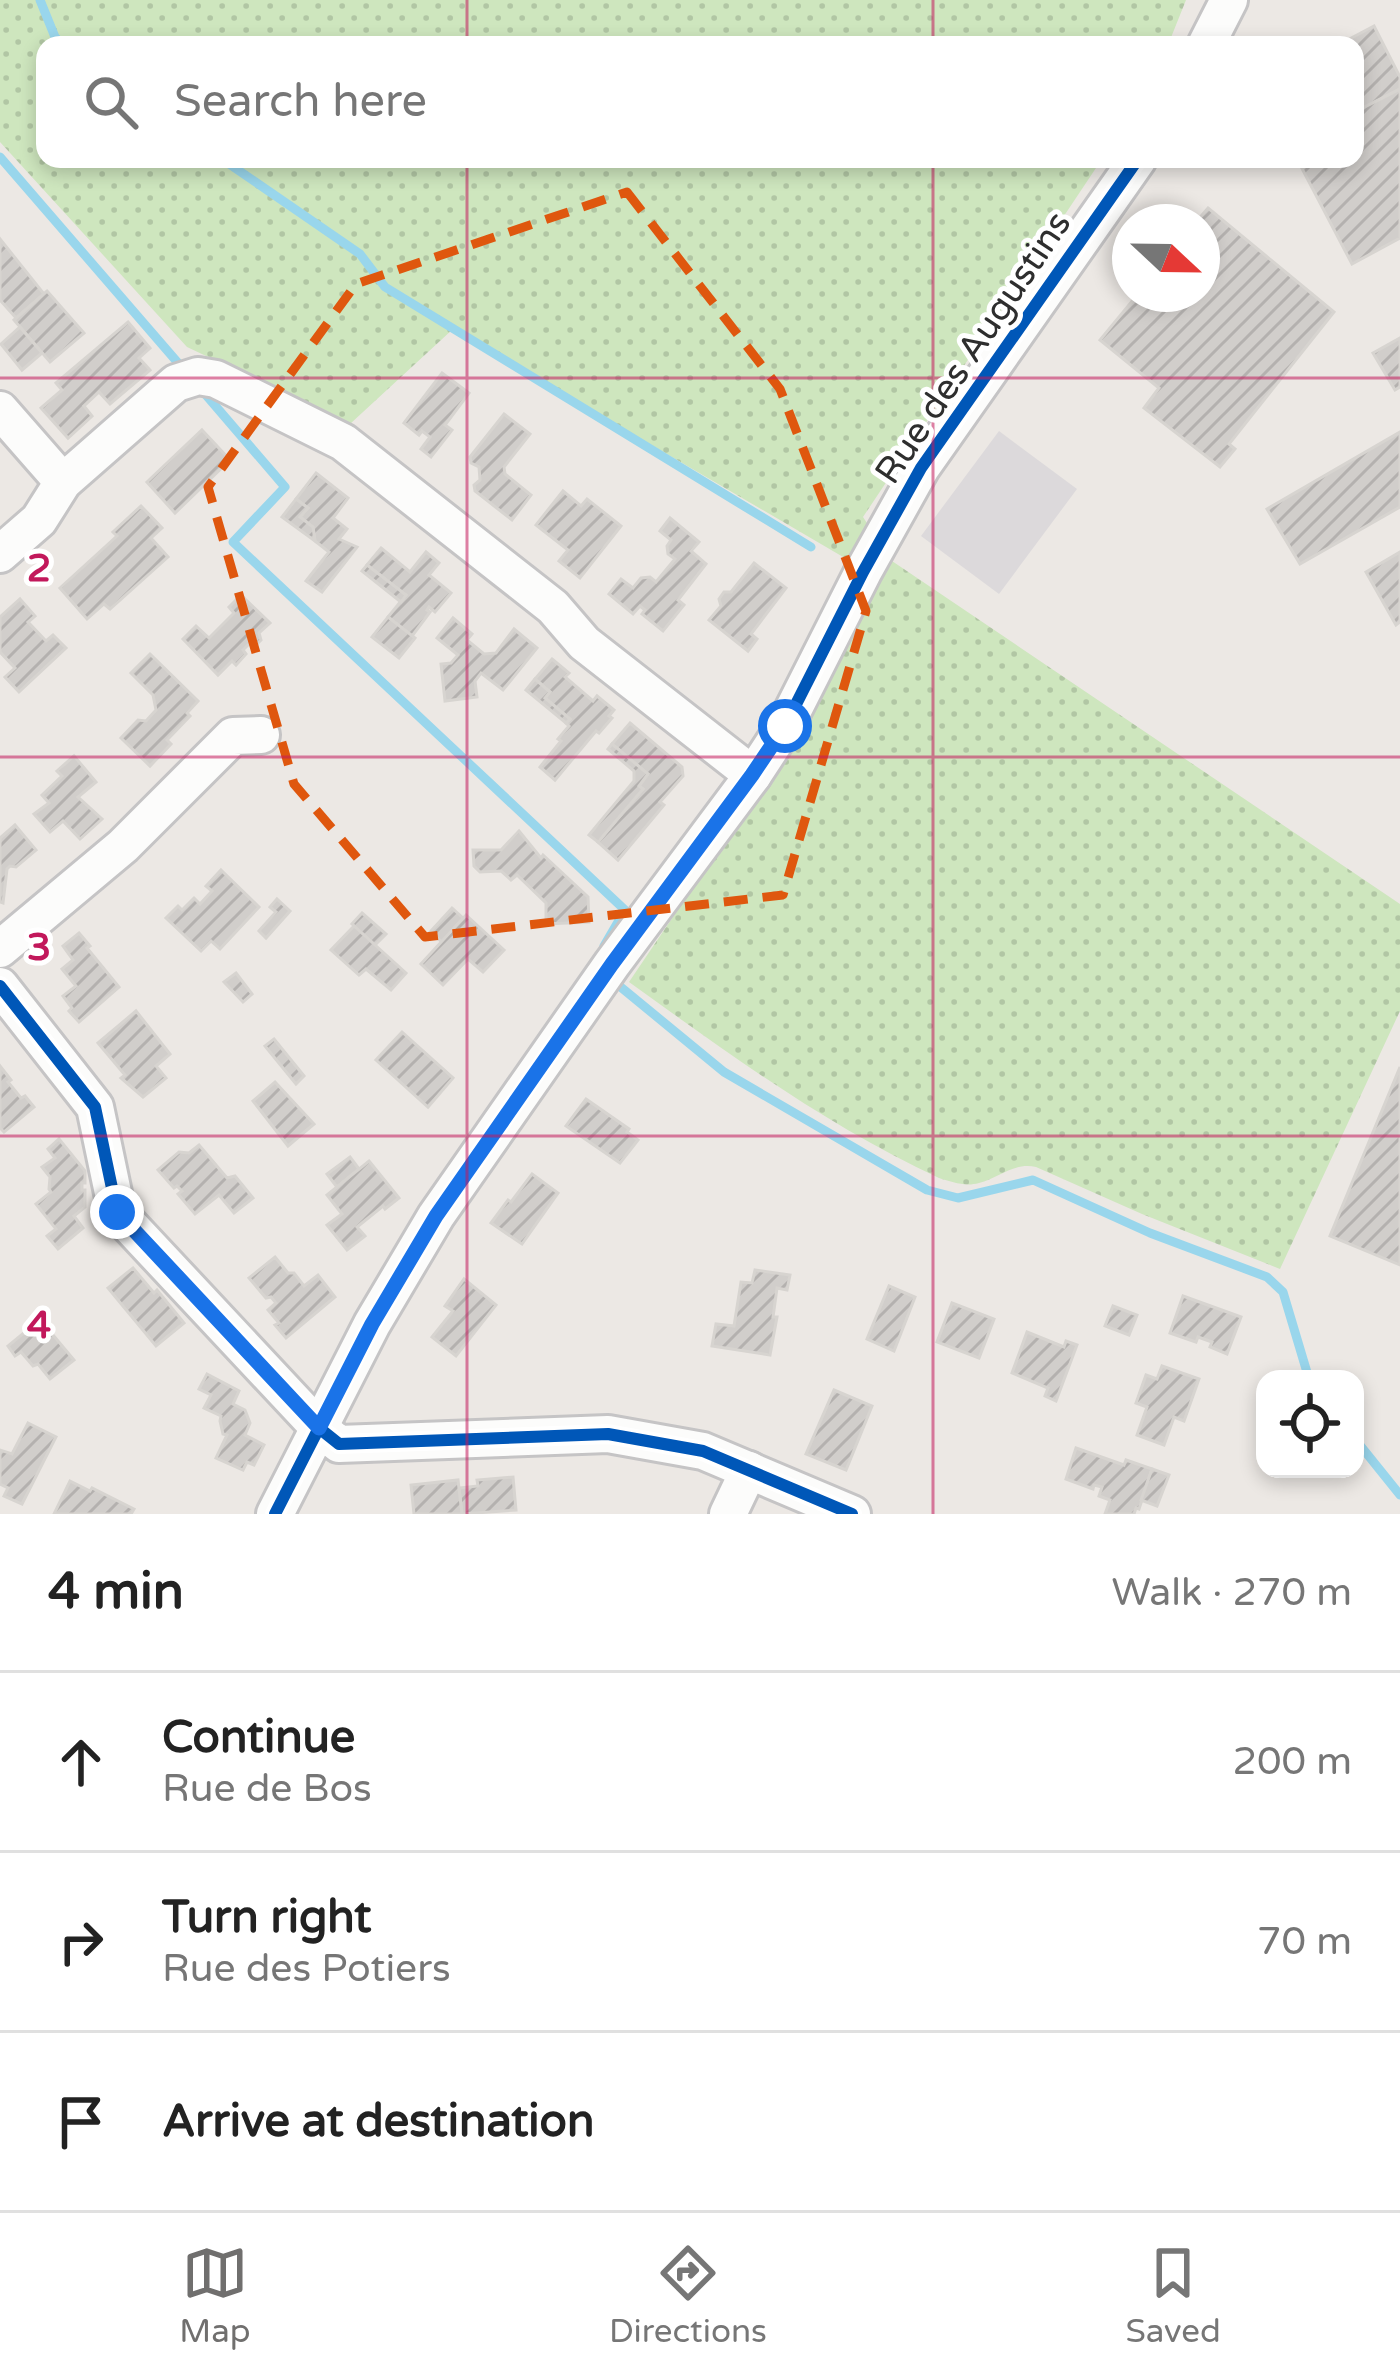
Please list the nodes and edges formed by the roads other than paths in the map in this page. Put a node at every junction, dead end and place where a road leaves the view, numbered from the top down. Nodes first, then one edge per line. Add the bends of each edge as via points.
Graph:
1 (1229, 0) edge
2 (1211, 36) edge
3 (1132, 168) edge
4 (0, 410) edge
5 (63, 482) junction
6 (0, 554) edge
7 (261, 735) dead end
8 (752, 775) junction
9 (0, 949) edge
10 (0, 986) edge
11 (319, 1428) junction
12 (748, 1470) junction
13 (275, 1514) edge
14 (728, 1514) edge
15 (852, 1514) edge

1 - 2 street
3 - 8 street, Rue des Augustins via 921,468
4 - 5 street
5 - 6 street via 39,520
5 - 8 street via 176,383 216,379 343,442
7 - 9 street via 233,736 123,846
8 - 11 street, Rue des Augustins via 436,1216
10 - 11 street via 95,1107 117,1212
11 - 12 street via 339,1444 608,1434 703,1451
11 - 13 street, Rue des Augustins
12 - 14 street
12 - 15 street

